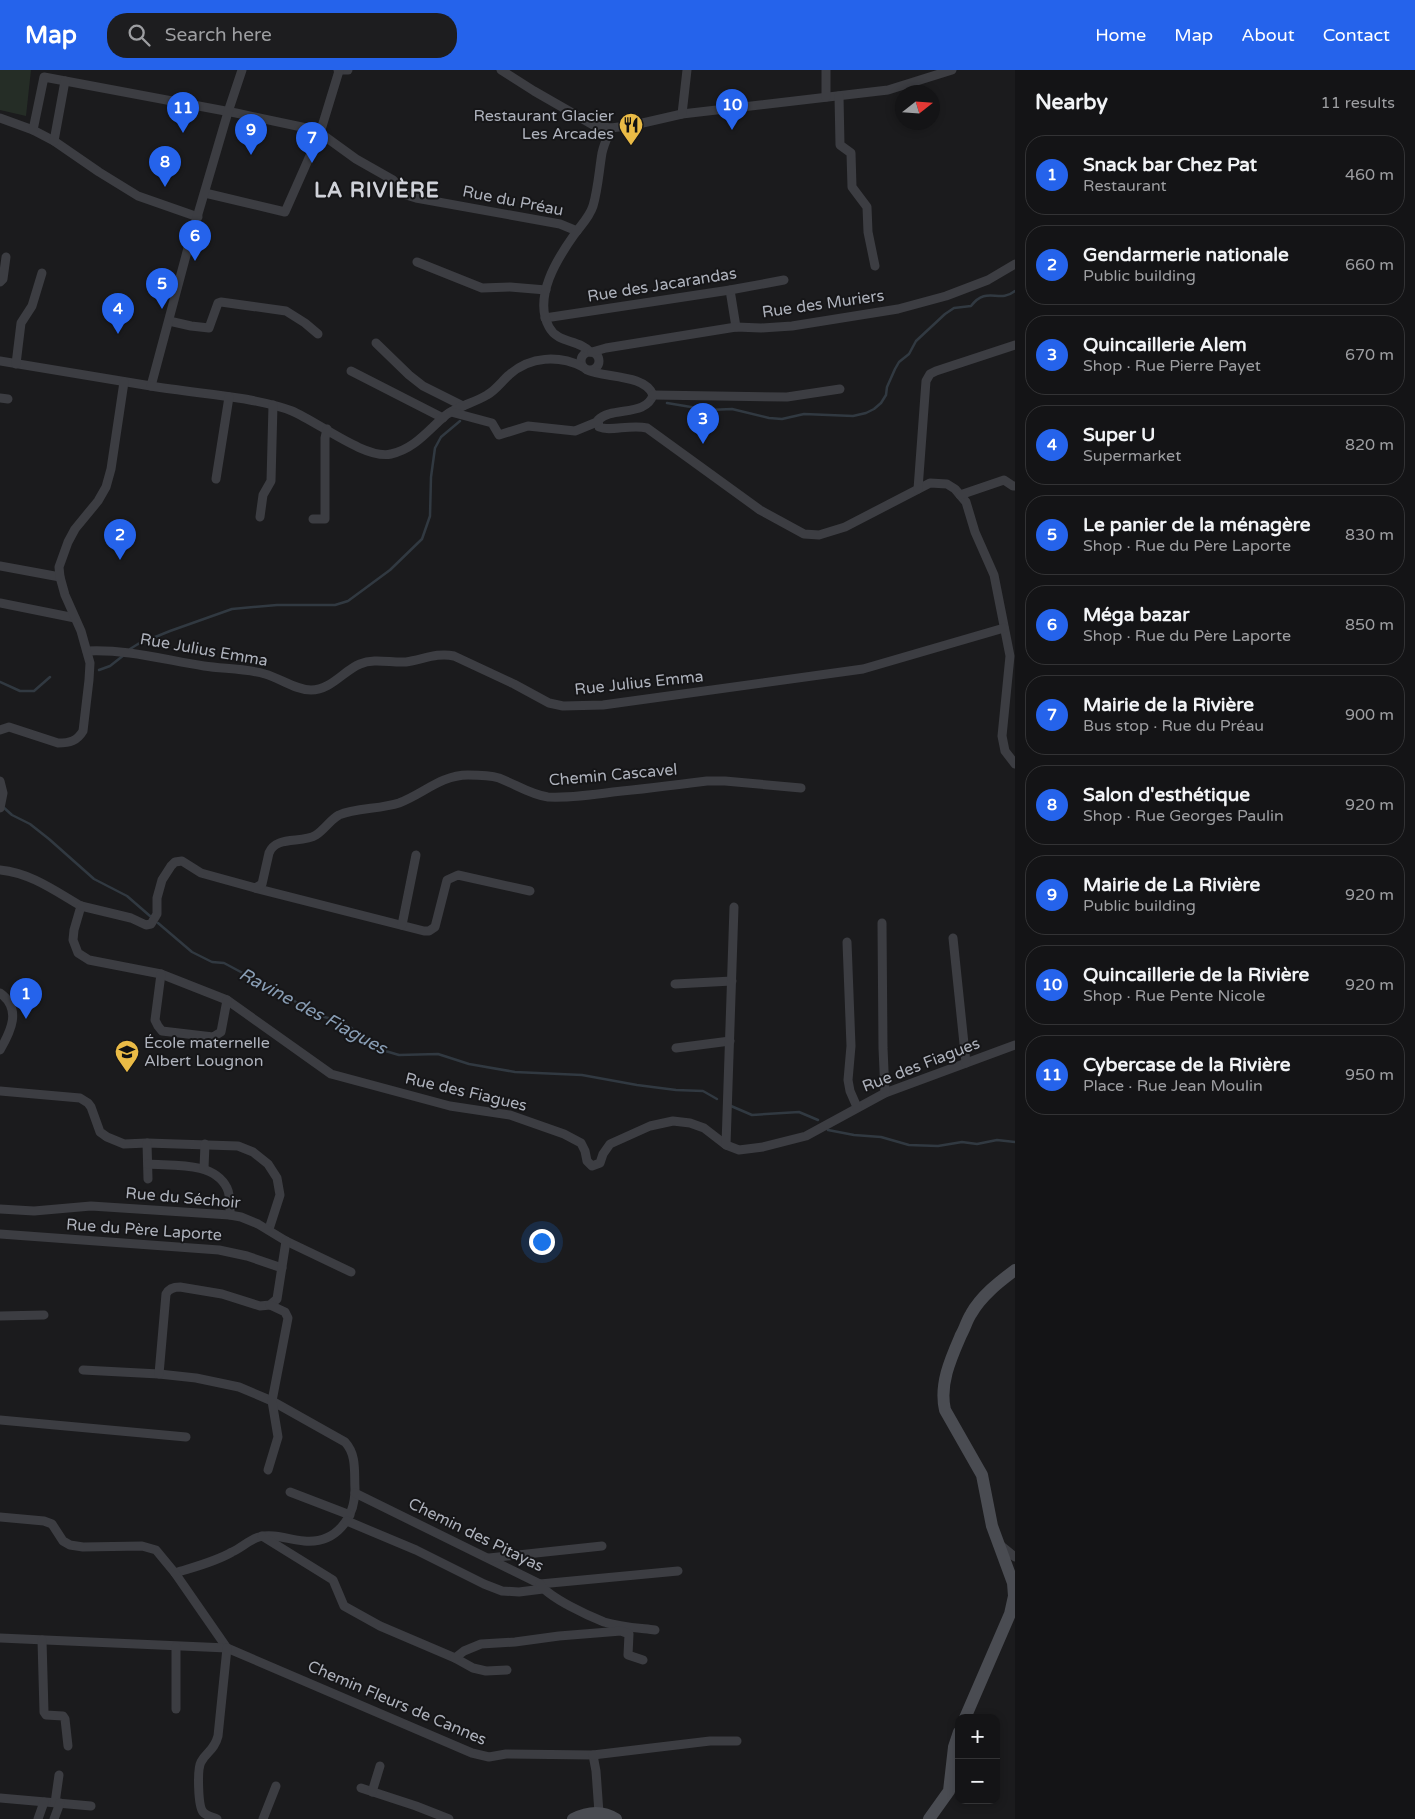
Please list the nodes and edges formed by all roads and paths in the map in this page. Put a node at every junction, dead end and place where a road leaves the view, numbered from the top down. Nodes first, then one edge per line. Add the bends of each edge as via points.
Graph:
1 (242, 70) edge
2 (338, 70) edge
3 (348, 70) edge
4 (501, 70) edge
5 (687, 70) edge
6 (826, 70) edge
7 (952, 70) edge
8 (64, 81) junction
9 (838, 96) junction
10 (826, 97) junction
11 (228, 112) junction
12 (682, 114) junction
13 (0, 118) edge
14 (611, 128) junction
15 (33, 130) junction
16 (320, 133) junction
17 (54, 141) junction
18 (205, 193) junction
19 (198, 217) junction
20 (577, 231) junction
21 (6, 257) dead end
22 (417, 262) dead end
23 (1015, 264) edge
24 (875, 266) dead end
25 (42, 273) dead end
26 (784, 280) dead end
27 (0, 282) edge
28 (546, 290) junction
29 (730, 290) junction
30 (545, 318) junction
31 (169, 320) junction
32 (736, 327) junction
33 (318, 334) dead end
34 (376, 343) dead end
35 (1015, 345) edge
36 (589, 359) junction
37 (0, 362) edge
38 (16, 364) junction
39 (351, 371) dead end
40 (611, 374) junction
41 (124, 382) junction
42 (151, 386) junction
43 (840, 389) dead end
44 (653, 395) junction
45 (229, 397) junction
46 (273, 405) junction
47 (463, 406) junction
48 (451, 412) junction
49 (443, 418) junction
50 (597, 422) junction
51 (327, 429) junction
52 (216, 479) dead end
53 (1015, 486) edge
54 (918, 489) junction
55 (960, 495) junction
56 (260, 517) dead end
57 (313, 518) dead end
58 (0, 566) edge
59 (60, 577) junction
60 (0, 603) edge
61 (75, 618) junction
62 (1004, 628) junction
63 (87, 651) junction
64 (1013, 656) edge
65 (0, 730) edge
66 (1015, 764) edge
67 (0, 781) edge
68 (801, 788) dead end
69 (0, 808) edge
70 (416, 855) dead end
71 (0, 870) edge
72 (255, 888) junction
73 (530, 891) dead end
74 (81, 906) junction
75 (734, 907) dead end
76 (882, 923) dead end
77 (402, 925) junction
78 (953, 938) dead end
79 (848, 942) dead end
80 (161, 974) junction
81 (732, 981) junction
82 (675, 984) dead end
83 (0, 993) edge
84 (227, 1000) junction
85 (730, 1042) junction
86 (1015, 1045) edge
87 (676, 1048) dead end
88 (0, 1050) edge
89 (966, 1063) junction
90 (0, 1091) edge
91 (885, 1093) junction
92 (857, 1107) junction
93 (147, 1143) junction
94 (205, 1144) junction
95 (726, 1146) junction
96 (148, 1164) junction
97 (204, 1168) junction
98 (148, 1180) dead end
99 (0, 1209) edge
100 (230, 1215) junction
101 (269, 1229) junction
102 (0, 1234) edge
103 (286, 1241) junction
104 (282, 1268) junction
105 (1015, 1270) edge
106 (351, 1272) dead end
107 (270, 1305) junction
108 (44, 1315) dead end
109 (0, 1316) edge
110 (82, 1370) dead end
111 (159, 1374) junction
112 (272, 1401) junction
113 (0, 1420) edge
114 (186, 1437) dead end
115 (268, 1470) dead end
116 (290, 1492) dead end
117 (354, 1493) junction
118 (0, 1517) edge
119 (348, 1518) junction
120 (262, 1536) junction
121 (999, 1544) junction
122 (602, 1546) dead end
123 (1015, 1557) edge
124 (489, 1558) junction
125 (678, 1571) dead end
126 (175, 1573) junction
127 (542, 1587) junction
128 (655, 1630) dead end
129 (0, 1638) edge
130 (42, 1640) junction
131 (176, 1647) junction
132 (227, 1648) junction
133 (455, 1658) junction
134 (643, 1660) dead end
135 (507, 1670) dead end
136 (176, 1709) dead end
137 (967, 1714) edge
138 (737, 1741) dead end
139 (955, 1744) edge
140 (68, 1746) dead end
141 (593, 1755) junction
142 (380, 1766) dead end
143 (59, 1775) dead end
144 (276, 1786) dead end
145 (361, 1788) dead end
146 (372, 1792) junction
147 (0, 1798) edge
148 (44, 1802) junction
149 (58, 1803) junction
150 (91, 1806) dead end
151 (599, 1813) junction
152 (38, 1819) edge
153 (54, 1819) edge
154 (217, 1819) edge
155 (263, 1819) edge
156 (449, 1819) edge
157 (573, 1819) edge
158 (616, 1819) edge
159 (929, 1819) edge

1 - 11 street
2 - 3 street
2 - 16 street
4 - 14 street via 595,126
5 - 12 street
6 - 10 street
7 - 9 street via 888,90
8 - 11 street, Rue du Préau
8 - 15 street, Rue du Préau via 44,77
8 - 17 street
9 - 10 street
9 - 24 street via 840,145 851,153 852,187 867,207
10 - 12 street
11 - 16 street, Rue du Préau
11 - 18 street
12 - 14 street
13 - 15 street
14 - 20 street via 602,152 592,208
15 - 17 street
16 - 18 street via 285,212
16 - 20 street, Rue du Préau via 416,198 560,224
17 - 19 street via 138,196
18 - 19 street
19 - 31 street
20 - 28 street via 551,273
21 - 27 street
22 - 28 street via 482,288
23 - 32 street, Rue des Muriers via 988,280 898,309 792,326
25 - 38 street via 32,306 21,323
26 - 29 street, Rue des Jacarandas
28 - 30 street
29 - 30 street, Rue des Jacarandas
29 - 32 street
30 - 36 street via 553,333 584,346
31 - 33 street via 210,328 221,302 286,312
31 - 42 street
32 - 36 street, Rue des Muriers
34 - 47 street via 423,386
35 - 54 street via 936,371 928,377
36 - 40 street
36 - 40 street via 598,374
36 - 47 street via 545,359 527,363 489,394
37 - 38 street
38 - 41 street
39 - 49 street
40 - 44 street via 645,386
41 - 42 street
41 - 59 street via 106,487 68,542 59,567
42 - 45 street
43 - 44 street via 786,397
44 - 50 street via 650,402 639,408 608,414
45 - 46 street
45 - 52 street
46 - 51 street
46 - 56 street via 271,481 264,495
47 - 48 street
48 - 49 street
48 - 50 street via 492,423 499,435 528,426 575,431
49 - 51 street via 405,449 384,455 368,452
50 - 54 street via 604,429 646,428 760,510 804,534 819,535 845,528
51 - 57 street via 325,519
53 - 55 street via 1004,480
54 - 55 street via 930,483 941,483
55 - 62 street via 966,502 974,532 994,574
58 - 59 street
59 - 61 street
60 - 61 street
61 - 63 street
62 - 63 street, Rue Julius Emma via 863,669 603,705 549,703 447,654 406,662 364,662 330,685 309,690 266,674 240,669 119,651
62 - 64 street
63 - 65 street via 89,680 78,738 58,743 9,727
64 - 66 street via 1002,736 1005,750
67 - 69 street via 3,793
68 - 72 street, Chemin Cascavel via 716,781 547,796 493,777 457,776 397,804 341,815 309,838 277,843 269,853 264,880
70 - 77 street
71 - 74 street via 31,877
72 - 74 street via 206,875 178,861 162,880 157,914 151,924
72 - 77 street
73 - 77 street via 458,875 447,880 435,927 424,931
74 - 80 street, Rue des Fiagues via 74,930 78,953 100,963
75 - 81 street
76 - 91 street
78 - 89 street
79 - 92 street via 851,1046 848,1080
80 - 84 street, Rue des Fiagues
80 - 84 street via 155,1020 162,1031 218,1036
81 - 82 street
81 - 85 street
83 - 88 street via 12,1007 14,1016 13,1025
84 - 95 street, Rue des Fiagues via 331,1074 450,1106 510,1115 564,1134 581,1143 592,1166 600,1163 610,1144 650,1126 673,1121 704,1128
85 - 87 street
85 - 95 street
86 - 89 street, Rue des Fiagues
89 - 91 street, Rue des Fiagues
90 - 93 street via 80,1098 91,1107 103,1135 124,1144
91 - 92 street, Rue des Fiagues
92 - 95 street, Rue des Fiagues via 806,1136 740,1150
93 - 94 street
93 - 96 street
94 - 97 street
94 - 101 street via 238,1146 253,1152 268,1164 277,1178 280,1195
96 - 97 street
96 - 98 street
97 - 100 street via 214,1173 227,1188
99 - 100 street, Rue du Séchoir via 34,1211 102,1206
100 - 101 street, Rue du Séchoir
101 - 103 street, Rue du Séchoir
102 - 104 street, Rue du Père Laporte via 219,1250
103 - 104 street
103 - 106 street, Rue du Séchoir
104 - 107 street via 277,1299
105 - 121 main road via 996,1284 971,1313 949,1364 943,1401 982,1475
107 - 111 street via 260,1306 222,1294 180,1287 168,1290
107 - 112 street via 285,1312 288,1318
108 - 109 street
110 - 111 street
111 - 112 street via 239,1387
112 - 115 street via 278,1437
112 - 117 street via 346,1442 353,1451
113 - 114 street
116 - 119 street
117 - 119 street
117 - 124 street, Chemin des Pitayas
118 - 126 street via 52,1524 63,1541 70,1545 150,1548 162,1556
119 - 120 street via 338,1532 317,1541
119 - 127 street via 502,1591 519,1592
120 - 126 street via 232,1552
120 - 133 street via 333,1580 344,1606 380,1626
121 - 123 street
121 - 137 main road via 1013,1583 1014,1596 1010,1614
122 - 124 street
124 - 127 street, Chemin des Pitayas
125 - 127 street, Chemin des Pitayas
126 - 132 street
127 - 128 street via 562,1602 604,1622
129 - 130 street
130 - 131 street
130 - 140 street via 44,1712 46,1715 63,1716
131 - 132 street
131 - 136 street
132 - 141 street, Chemin Fleurs de Cannes via 472,1753 489,1757 506,1754
132 - 154 street via 216,1743 199,1768 200,1806 204,1813
133 - 134 street via 464,1650 481,1644 621,1631 628,1634 628,1655
133 - 135 street via 473,1668
138 - 141 street, Chemin Fleurs de Cannes via 710,1741
139 - 159 main road via 949,1791
141 - 151 street
142 - 146 street
143 - 149 street
144 - 155 street
145 - 146 street
146 - 156 street
147 - 148 street
148 - 149 street
148 - 152 street
149 - 150 street
149 - 153 street
151 - 157 main road via 582,1814
151 - 158 main road

